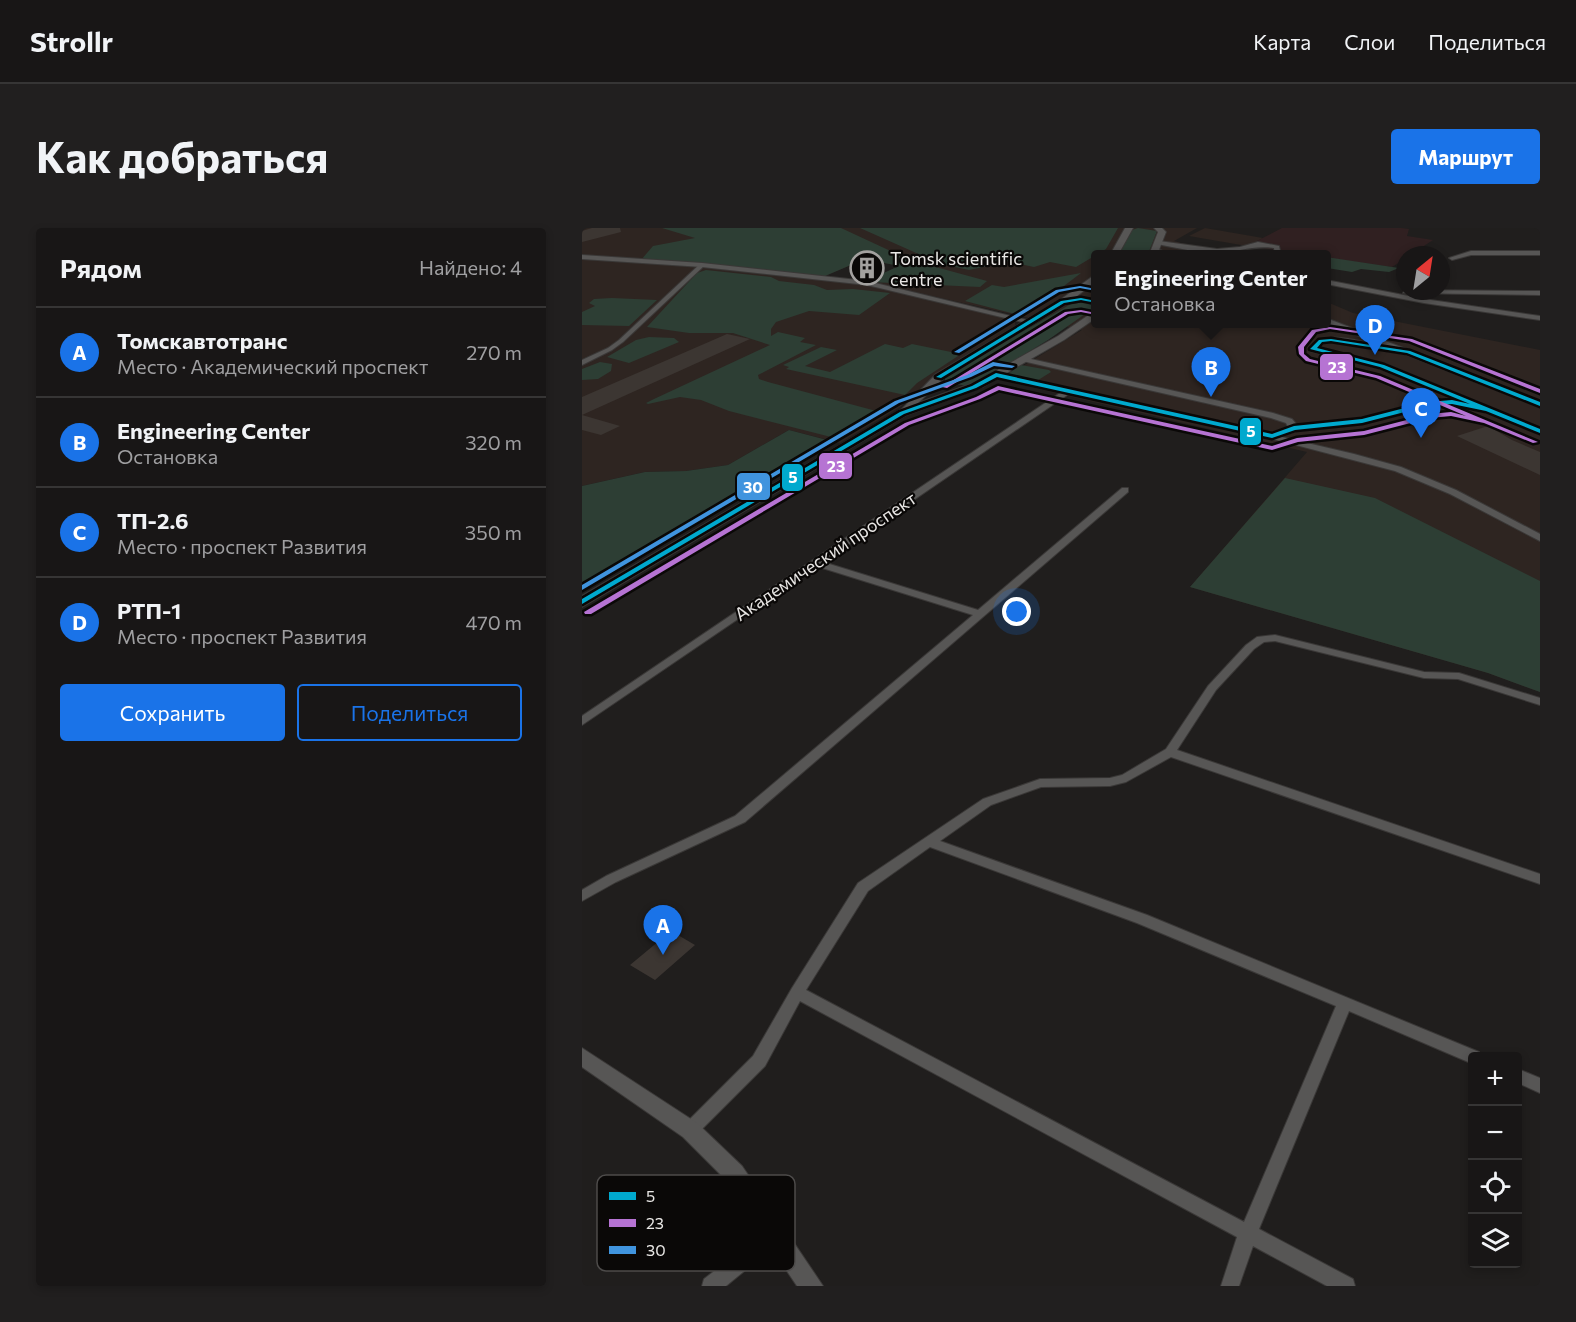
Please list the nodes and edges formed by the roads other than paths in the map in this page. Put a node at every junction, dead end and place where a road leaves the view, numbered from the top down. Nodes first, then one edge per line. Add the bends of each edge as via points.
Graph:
1 (1129, 228) edge
2 (1158, 228) edge
3 (1156, 249) edge
4 (1117, 250) edge
5 (1186, 250) edge
6 (1228, 250) edge
7 (1277, 250) edge
8 (1540, 253) edge
9 (582, 257) edge
10 (1452, 258) dead end
11 (702, 265) junction
12 (1091, 282) edge
13 (1331, 283) edge
14 (1088, 285) junction
15 (1091, 291) edge
16 (1386, 293) junction
17 (1540, 293) edge
18 (1091, 301) edge
19 (1063, 302) junction
20 (1091, 316) edge
21 (1540, 318) edge
22 (1031, 321) junction
23 (1331, 322) edge
24 (1408, 352) junction
25 (1022, 360) junction
26 (582, 363) edge
27 (1063, 369) junction
28 (996, 375) junction
29 (940, 376) junction
30 (1038, 385) junction
31 (974, 387) junction
32 (1068, 391) junction
33 (1167, 392) junction
34 (1540, 406) edge
35 (1147, 408) junction
36 (1490, 410) junction
37 (902, 413) junction
38 (1522, 424) junction
39 (1294, 428) junction
40 (1540, 431) edge
41 (1272, 436) junction
42 (1125, 490) dead end
43 (1540, 538) edge
44 (815, 563) junction
45 (582, 602) edge
46 (981, 614) junction
47 (1540, 702) edge
48 (582, 721) edge
49 (1170, 752) junction
50 (931, 841) junction
51 (1540, 879) edge
52 (582, 896) edge
53 (797, 992) junction
54 (1345, 1003) junction
55 (1468, 1055) edge
56 (582, 1056) edge
57 (1522, 1078) edge
58 (1540, 1086) edge
59 (690, 1130) junction
60 (735, 1175) edge
61 (1248, 1233) junction
62 (795, 1261) edge
63 (730, 1271) edge
64 (711, 1286) edge
65 (812, 1286) edge
66 (1230, 1286) edge
67 (1346, 1286) edge

1 - 4 main road
2 - 3 main road via 1162,232
3 - 5 street
6 - 7 street via 1258,244
8 - 10 street via 1472,253
9 - 11 street
11 - 22 street via 867,283
11 - 26 street via 621,341
12 - 14 main road
13 - 16 street
14 - 15 main road
14 - 19 main road
16 - 17 street
16 - 21 street
18 - 19 main road
19 - 22 main road
20 - 25 main road
22 - 29 main road
23 - 24 street
24 - 34 street
24 - 36 street via 1331,340 1321,341 1313,349 1382,366
25 - 27 street
25 - 28 main road
27 - 30 street
27 - 33 street
28 - 30 street
28 - 31 main road
29 - 31 main road via 937,381 947,388
29 - 37 main road
30 - 32 street
31 - 37 main road
32 - 35 street
32 - 44 street, Академический проспект
33 - 35 street
33 - 39 street via 1273,416 1288,421
34 - 38 street via 1522,411
35 - 41 street
36 - 38 street
36 - 39 street via 1439,403 1362,421
37 - 45 main road
38 - 40 street
39 - 41 street
41 - 43 street via 1417,476
42 - 46 street
44 - 46 street
44 - 48 street, Академический проспект
46 - 52 street via 741,819
47 - 49 street via 1459,676 1424,675 1275,638 1261,639 1212,688
49 - 50 street via 1126,778 1110,782 1025,786 987,802
49 - 51 street
50 - 53 street via 863,887
50 - 54 street via 1169,929
53 - 59 street via 759,1061
53 - 61 street
54 - 55 street
54 - 61 street
56 - 59 street
57 - 58 street
59 - 60 street
61 - 66 street
61 - 67 street
62 - 65 street
63 - 64 street

